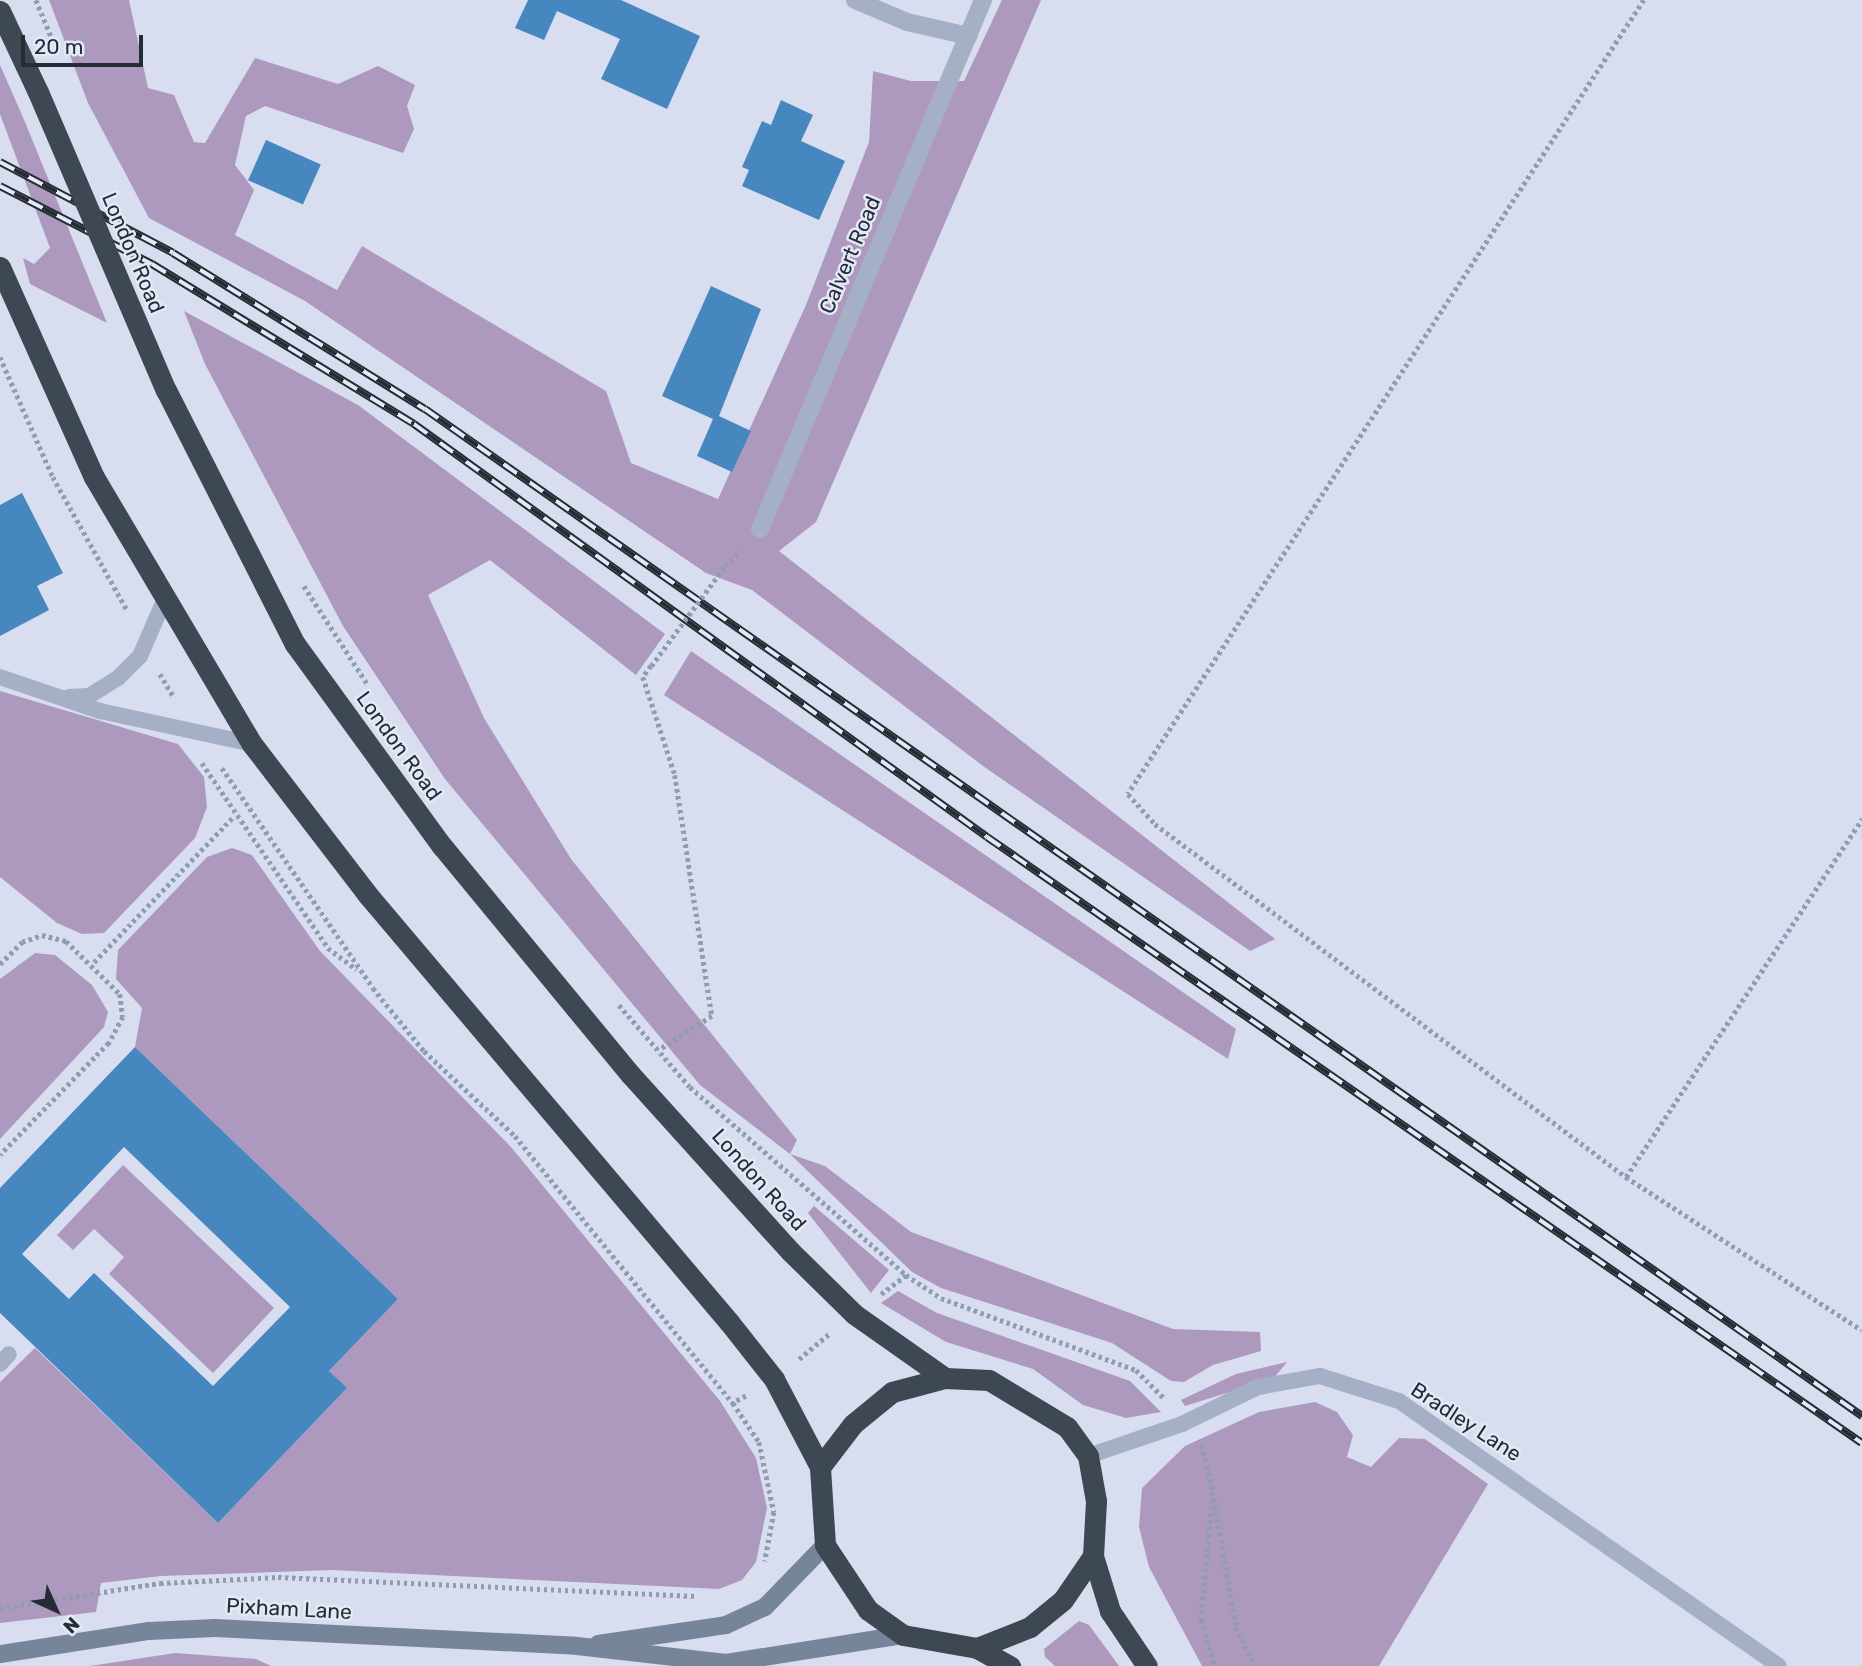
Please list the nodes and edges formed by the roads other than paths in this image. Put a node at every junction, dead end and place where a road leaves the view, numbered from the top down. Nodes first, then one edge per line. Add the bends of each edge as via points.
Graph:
1 (855, 0) edge
2 (982, 0) edge
3 (0, 11) edge
4 (968, 36) junction
5 (0, 267) edge
6 (760, 529) dead end
7 (163, 603) junction
8 (0, 677) edge
9 (60, 697) junction
10 (252, 744) junction
11 (945, 1378) junction
12 (1088, 1456) junction
13 (820, 1467) junction
14 (825, 1545) junction
15 (1093, 1556) junction
16 (903, 1634) junction
17 (577, 1646) junction
18 (977, 1648) junction
19 (0, 1654) edge
20 (725, 1665) edge
21 (1010, 1666) edge
22 (1147, 1666) edge
23 (1779, 1666) edge

1 - 4 street via 907,22
2 - 4 street, Calvert Road
3 - 11 highway, London Road, bridge via 166,390 295,644 442,846 630,1074 790,1251 854,1314
4 - 6 street, Calvert Road
5 - 7 highway via 48,381
7 - 9 lane via 139,656 118,678 89,696
7 - 10 highway
8 - 9 lane
9 - 10 lane
10 - 13 highway via 367,894 774,1379
11 - 12 highway via 989,1380 1026,1400 1067,1427
11 - 13 highway via 892,1392 853,1424
12 - 15 highway via 1096,1501
12 - 23 lane, Bradley Lane via 1182,1424 1258,1387 1320,1376 1399,1401
13 - 14 highway
14 - 16 highway via 868,1611
14 - 17 main road, Pixham Lane via 765,1607 726,1625
15 - 18 highway via 1063,1600 1030,1627
15 - 22 highway via 1110,1611
16 - 18 highway
16 - 20 main road, Pixham Lane
17 - 19 main road, Pixham Lane via 215,1628 149,1631
17 - 20 main road, Pixham Lane
18 - 21 highway

